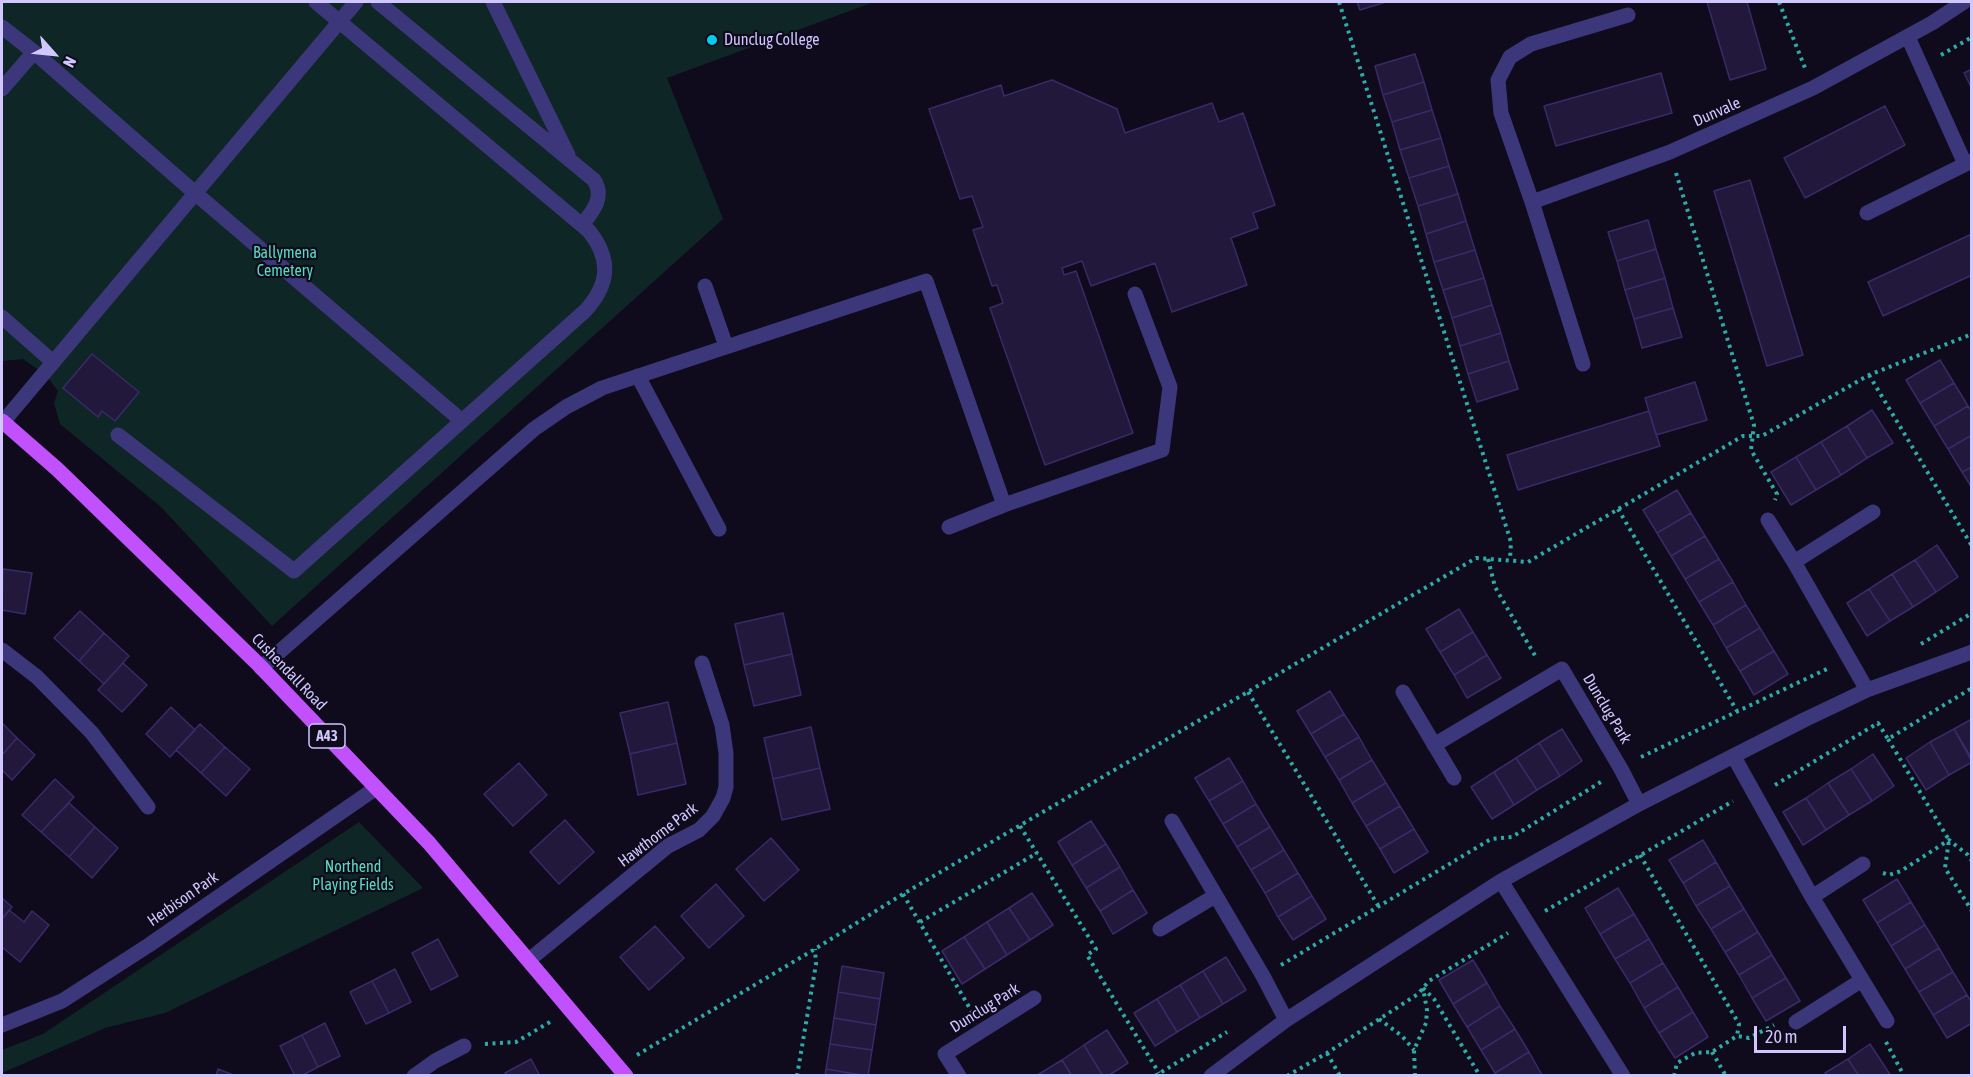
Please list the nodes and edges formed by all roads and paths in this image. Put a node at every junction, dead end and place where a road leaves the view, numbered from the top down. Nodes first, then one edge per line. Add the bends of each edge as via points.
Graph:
1 (316, 2) edge
2 (357, 2) edge
3 (378, 2) edge
4 (493, 2) edge
5 (1339, 2) edge
6 (1779, 2) edge
7 (1964, 2) edge
8 (1628, 15) dead end
9 (339, 22) junction
10 (2, 27) edge
11 (1908, 37) junction
12 (1971, 37) edge
13 (34, 52) junction
14 (1922, 67) junction
15 (1813, 88) junction
16 (2, 89) edge
17 (1670, 153) junction
18 (571, 160) junction
19 (1968, 163) edge
20 (195, 193) junction
21 (1532, 202) junction
22 (1867, 213) dead end
23 (582, 225) junction
24 (705, 286) dead end
25 (1134, 294) dead end
26 (2, 317) edge
27 (1971, 334) edge
28 (726, 346) junction
29 (53, 362) junction
30 (1583, 364) dead end
31 (1869, 375) junction
32 (638, 376) junction
33 (2, 421) edge
34 (462, 421) junction
35 (118, 435) dead end
36 (1752, 436) junction
37 (1004, 505) junction
38 (1618, 509) junction
39 (1873, 512) dead end
40 (1768, 520) joint
41 (949, 527) dead end
42 (719, 529) dead end
43 (1971, 546) edge
44 (1488, 559) junction
45 (1510, 559) junction
46 (1794, 562) junction
47 (2, 650) edge
48 (1971, 652) edge
49 (1848, 658) junction
50 (702, 663) dead end
51 (261, 668) junction
52 (1548, 678) junction
53 (1971, 688) edge
54 (1867, 690) junction
55 (1248, 692) junction
56 (1403, 692) dead end
57 (1737, 711) junction
58 (1888, 739) junction
59 (1434, 746) junction
60 (1734, 757) junction
61 (1621, 769) junction
62 (1454, 778) dead end
63 (376, 788) junction
64 (1756, 796) junction
65 (1639, 804) junction
66 (148, 807) dead end
67 (1172, 821) dead end
68 (1020, 826) junction
69 (1949, 840) junction
70 (1037, 853) junction
71 (1640, 855) dead end
72 (1971, 861) edge
73 (1863, 864) joint
74 (1501, 881) junction
75 (903, 894) junction
76 (1215, 896) junction
77 (1812, 897) junction
78 (1379, 907) junction
79 (1971, 909) edge
80 (920, 922) junction
81 (1160, 929) dead end
82 (815, 950) junction
83 (529, 960) junction
84 (1263, 976) junction
85 (1862, 980) junction
86 (1034, 998) dead end
87 (571, 1010) junction
88 (1379, 1019) dead end
89 (1286, 1020) junction
90 (1887, 1021) joint
91 (1796, 1022) joint
92 (2, 1025) edge
93 (982, 1031) junction
94 (1228, 1032) dead end
95 (1737, 1036) junction
96 (464, 1046) joint
97 (1413, 1050) junction
98 (1712, 1052) junction
99 (1327, 1053) dead end
100 (622, 1071) edge
101 (1157, 1074) edge
102 (414, 1076) edge
103 (797, 1076) edge
104 (958, 1076) edge
105 (1211, 1076) edge
106 (1340, 1076) edge
107 (1415, 1076) edge
108 (1480, 1076) edge
109 (1623, 1076) edge
110 (1674, 1076) edge
111 (1726, 1076) edge
112 (1904, 1076) edge

1 - 9 street
2 - 9 street
3 - 18 street
4 - 18 street
5 - 45 path via 1511,542
6 - 15 path
7 - 11 street, Dunvale
8 - 21 street via 1531,44 1510,57 1498,80 1501,113
9 - 20 street
9 - 23 street
10 - 13 street
11 - 14 street
11 - 15 street, Dunvale
12 - 14 path
13 - 16 street
13 - 20 street
14 - 19 street
15 - 17 street, Dunvale
17 - 21 street, Dunvale
17 - 36 path via 1754,425
18 - 23 street via 594,180 598,192 595,208
19 - 22 street
20 - 29 street
20 - 34 street
21 - 30 street
23 - 34 street via 602,250 605,262 600,292 585,311
24 - 28 street
25 - 37 street via 1170,387 1162,450
26 - 29 street
27 - 31 path
28 - 32 street
28 - 37 street via 926,281
29 - 33 street
31 - 36 path via 1762,436
31 - 43 path
32 - 42 street
32 - 51 street via 602,388 534,429
33 - 51 main road, Cushendall Road / A43 via 57,469
34 - 35 street via 294,571
36 - 38 path via 1743,436
36 - 40 path via 1751,450 1777,494
37 - 41 street
38 - 45 path via 1528,562
38 - 57 path
39 - 46 street
40 - 46 street
44 - 45 path
44 - 52 path via 1495,587
44 - 55 path via 1476,558
46 - 49 street
47 - 66 street via 37,677 92,733
48 - 54 street
49 - 54 street
49 - 57 path
50 - 83 street, Hawthorne Park via 722,725 726,753 726,787 713,816 699,830 668,846
51 - 63 main road, Cushendall Road / A43
52 - 59 street
52 - 61 street, Dunclug Park via 1562,669
53 - 58 path
54 - 60 street
55 - 68 path
55 - 78 path
56 - 59 street
57 - 61 path
58 - 64 path via 1878,723
58 - 69 path
59 - 62 street
60 - 64 street
60 - 65 street
61 - 65 street, Dunclug Park
61 - 78 path via 1512,837 1491,839
63 - 83 main road, Cushendall Road / A43 via 429,843
63 - 92 street, Herbison Park via 62,1001
64 - 77 street
65 - 74 street
67 - 76 street
68 - 70 path
68 - 75 path
69 - 72 path
69 - 73 path via 1889,875
69 - 79 path via 1945,868
70 - 80 path
70 - 101 path via 1096,949 1087,955
71 - 95 path via 1739,1024
73 - 77 street
74 - 89 street
74 - 109 street
75 - 80 path
75 - 82 path
76 - 81 street
76 - 84 street
77 - 85 street
78 - 84 path
80 - 93 path
82 - 100 path
82 - 103 path
83 - 87 main road, Cushendall Road / A43
84 - 89 street
85 - 90 street
85 - 91 street
86 - 93 street, Dunclug Park
87 - 96 path via 516,1042
87 - 100 main road, Cushendall Road / A43
88 - 97 path
89 - 105 street
90 - 112 path via 1886,1042
91 - 95 path via 1772,1025 1749,1038
93 - 104 street, Dunclug Park via 945,1054
94 - 101 path
95 - 98 path
96 - 102 street
97 - 107 path
97 - 108 path via 1426,1023 1428,1010 1423,988 1434,999
98 - 110 path via 1695,1053 1677,1063
98 - 111 path
99 - 106 path

